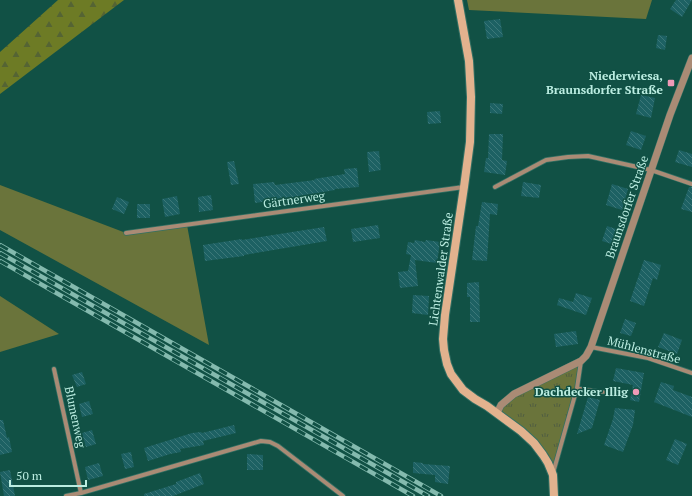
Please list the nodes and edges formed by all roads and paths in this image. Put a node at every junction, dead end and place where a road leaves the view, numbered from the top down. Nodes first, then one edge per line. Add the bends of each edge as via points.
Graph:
1 (458, 0) edge
2 (692, 58) edge
3 (651, 170) junction
4 (692, 184) edge
5 (495, 186) dead end
6 (464, 187) junction
7 (126, 233) dead end
8 (591, 346) junction
9 (581, 361) junction
10 (54, 369) dead end
11 (692, 373) edge
12 (577, 388) junction
13 (622, 396) dead end
14 (497, 413) junction
15 (553, 475) junction
16 (81, 492) junction
17 (66, 496) edge
18 (343, 496) edge
19 (554, 496) edge

1 - 6 main road, Lichtenwalder Straße via 469,61 471,97 470,142
2 - 3 street, Braunsdorfer Straße
3 - 4 street
3 - 5 street via 588,156 568,157 546,160
3 - 8 street, Braunsdorfer Straße
6 - 7 street, Gärtnerweg
6 - 14 main road, Lichtenwalder Straße via 445,314 444,350 447,364 456,382 463,390
8 - 9 street, Braunsdorfer Straße
8 - 11 street, Mühlenstraße via 648,358
9 - 12 street, Braunsdorfer Straße
9 - 14 street via 514,394 501,405
10 - 16 street, Blumenweg
12 - 13 lane
12 - 15 street, Braunsdorfer Straße
14 - 15 main road, Lichtenwalder Straße via 534,443 546,459
15 - 19 main road, Lichtenwalder Straße
16 - 17 street
16 - 18 street via 261,441 278,446

